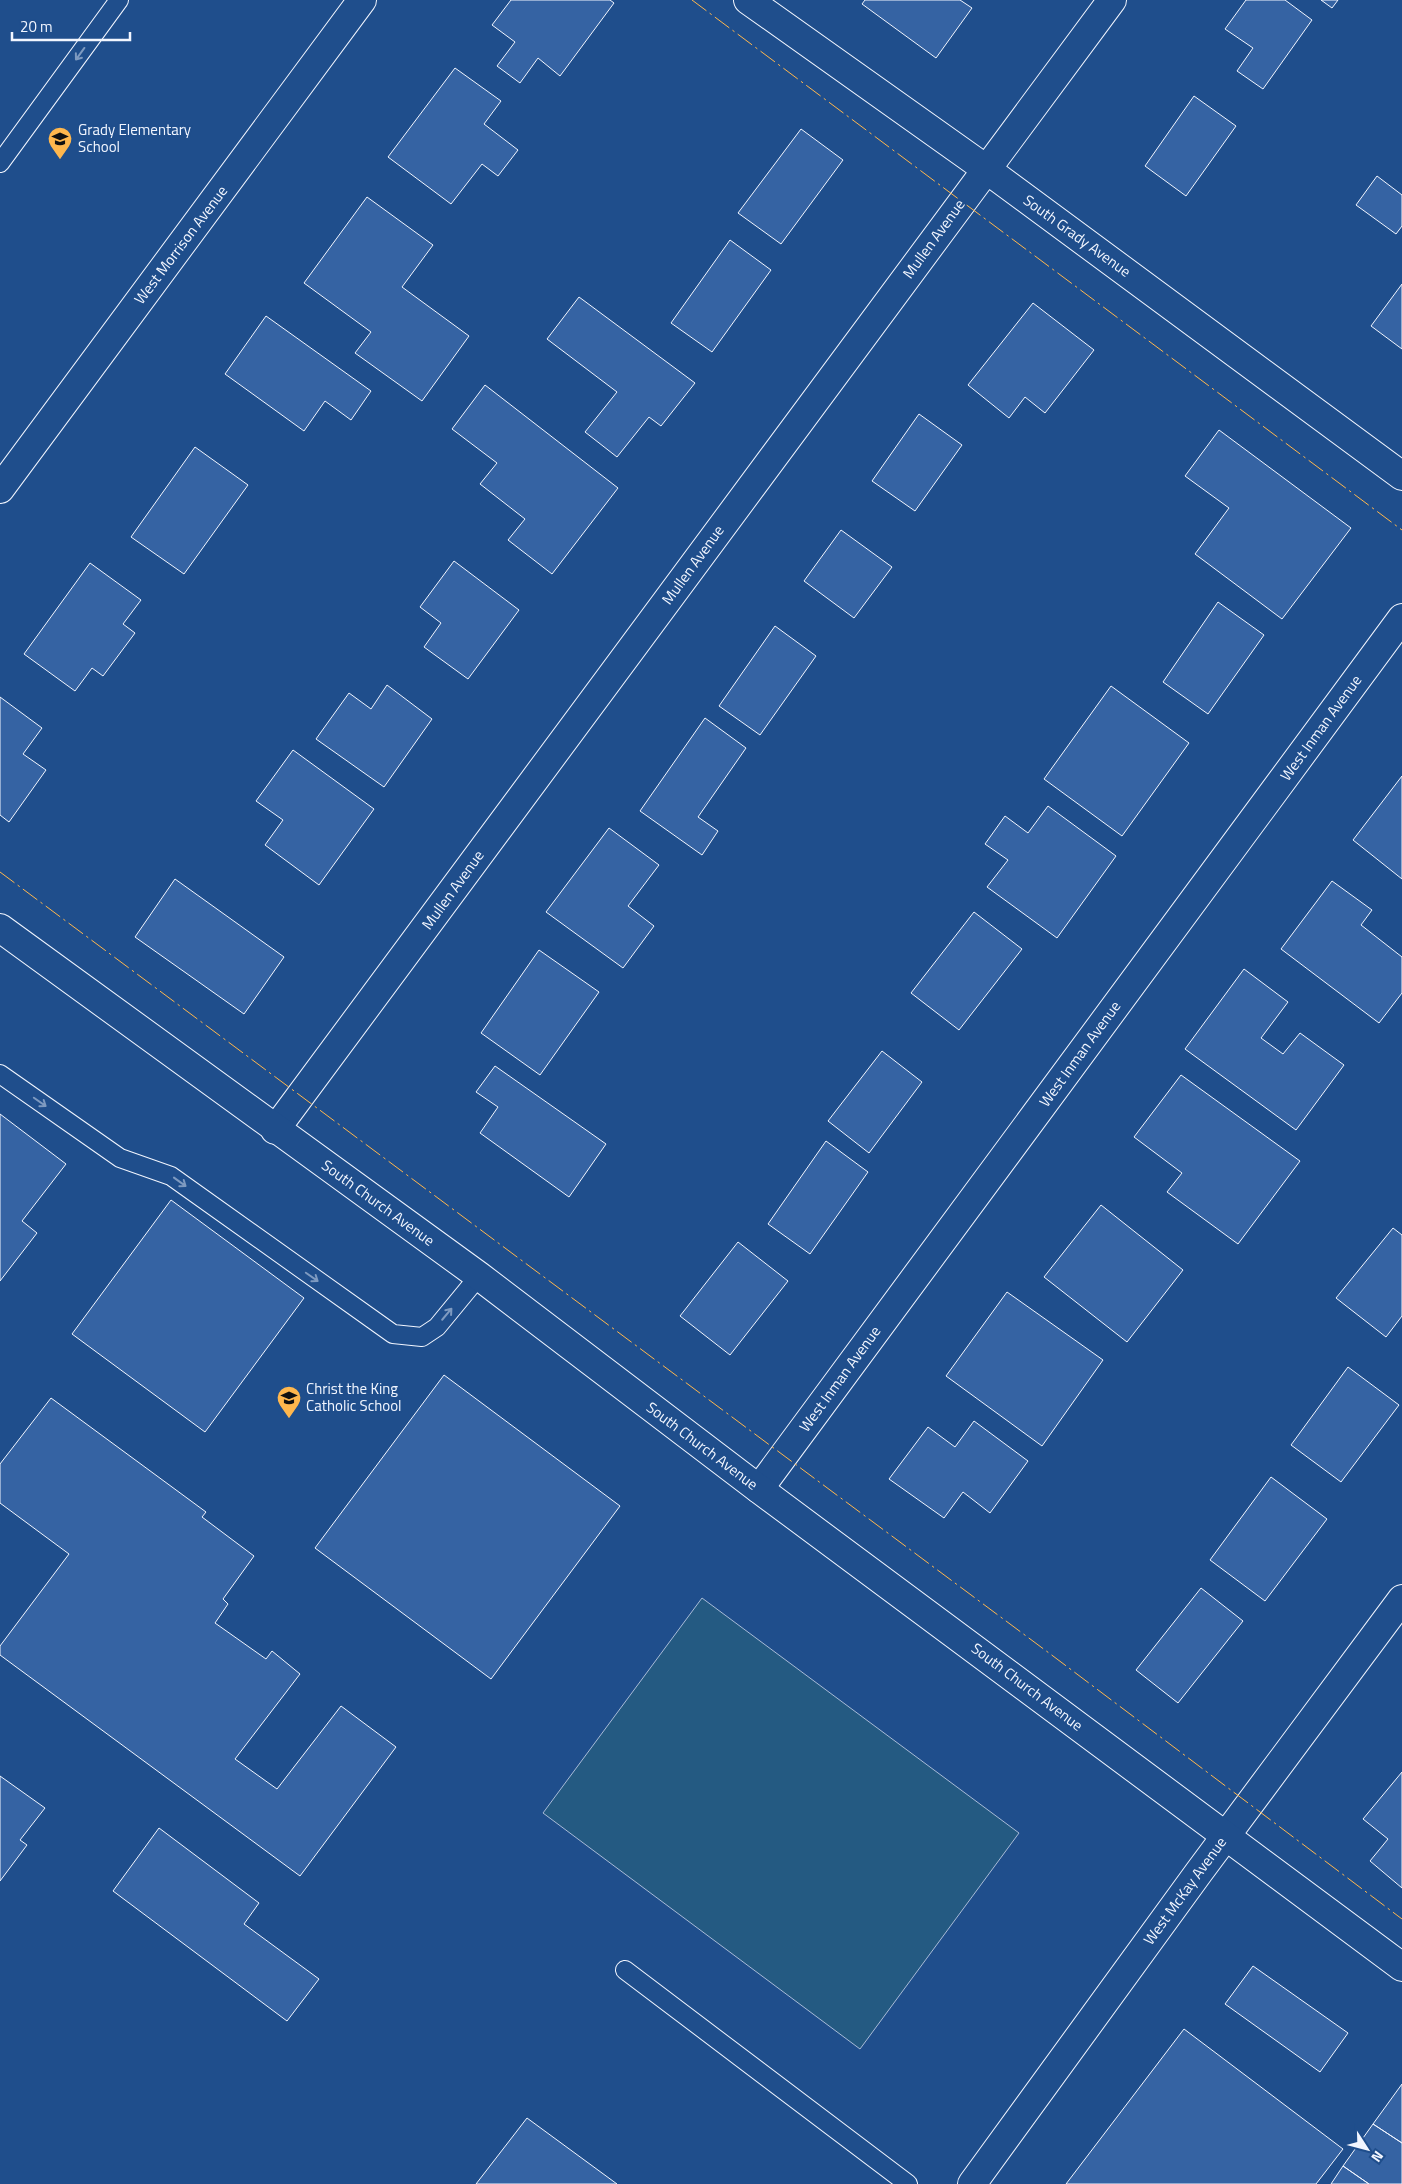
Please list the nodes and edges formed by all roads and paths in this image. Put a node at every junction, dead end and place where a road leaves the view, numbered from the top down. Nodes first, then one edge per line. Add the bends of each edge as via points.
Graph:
1 (119, 0) edge
2 (362, 0) edge
3 (748, 0) edge
4 (1112, 0) edge
5 (0, 163) edge
6 (986, 169) junction
7 (1402, 476) edge
8 (0, 490) edge
9 (1402, 618) edge
10 (0, 928) edge
11 (0, 1074) edge
12 (275, 1130) junction
13 (479, 1276) junction
14 (759, 1489) junction
15 (1402, 1599) edge
16 (1226, 1835) junction
17 (1402, 1967) edge
18 (625, 1970) dead end
19 (908, 2184) edge
20 (972, 2184) edge

1 -> 5 lane
2 - 8 street, West Morrison Avenue
3 - 6 street, South Grady Avenue
4 - 6 street, Mullen Avenue
6 - 7 street, South Grady Avenue
6 - 12 street, Mullen Avenue
9 - 14 street, West Inman Avenue
10 - 12 street, South Church Avenue
11 -> 13 lane via 120,1158 171,1176 393,1334 422,1338 436,1327
12 - 13 street, South Church Avenue
13 - 14 street, South Church Avenue
14 - 16 street, South Church Avenue
15 - 16 street, West McKay Avenue
16 - 17 street, South Church Avenue
16 - 20 street, West McKay Avenue
18 - 19 lane

